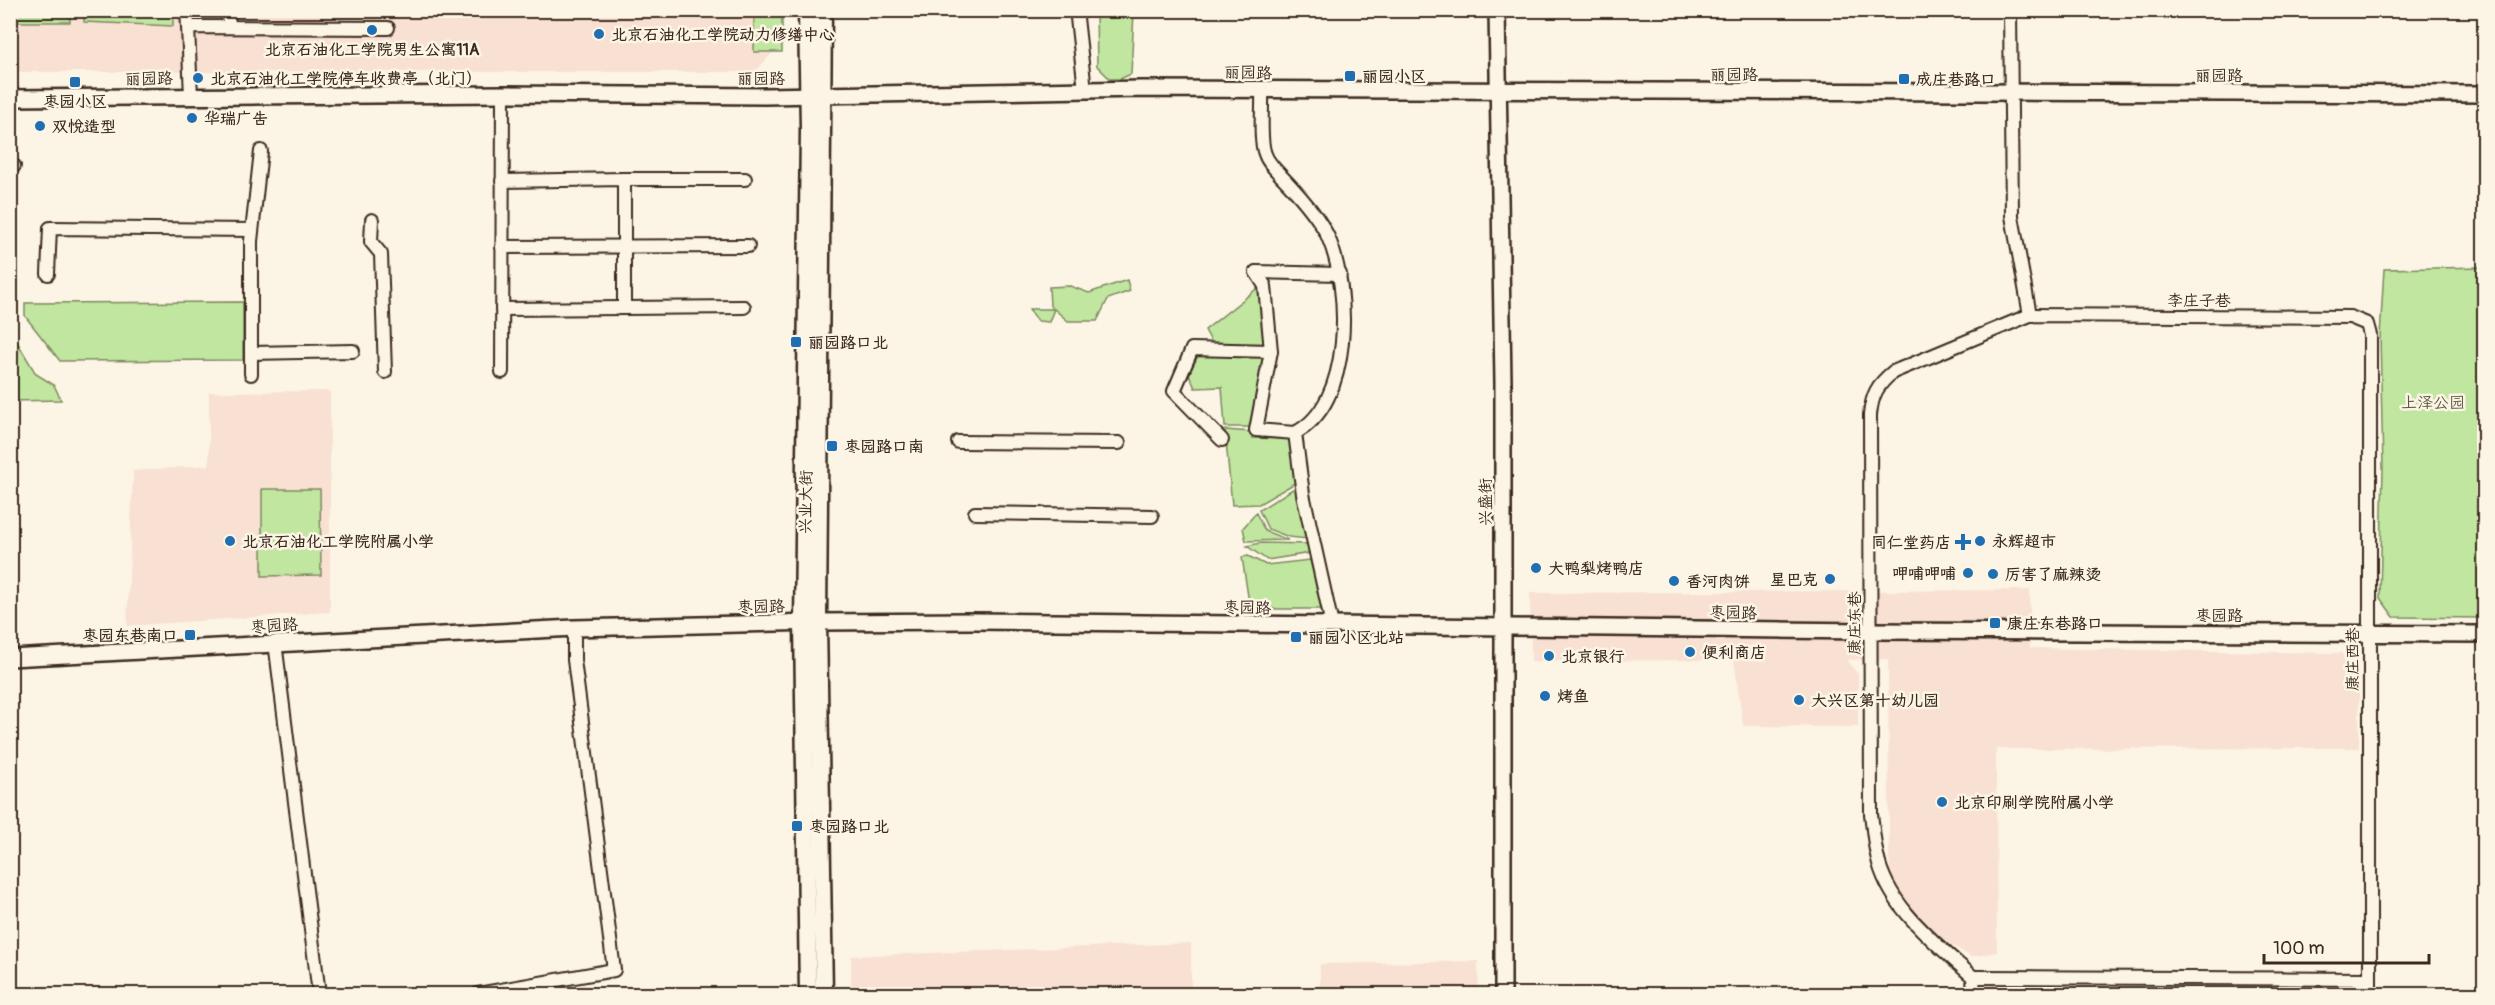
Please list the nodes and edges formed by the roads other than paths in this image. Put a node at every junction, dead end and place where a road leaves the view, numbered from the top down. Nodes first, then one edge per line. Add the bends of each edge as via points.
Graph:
1 (188, 10) edge
2 (228, 10) edge
3 (807, 10) edge
4 (823, 10) edge
5 (1497, 10) edge
6 (2010, 10) edge
7 (1077, 18) dead end
8 (188, 27) junction
9 (229, 27) junction
10 (387, 28) dead end
11 (1085, 90) junction
12 (1262, 90) junction
13 (1497, 91) junction
14 (2011, 93) junction
15 (503, 94) junction
16 (2484, 94) edge
17 (816, 95) junction
18 (191, 96) junction
19 (10, 98) edge
20 (261, 151) dead end
21 (745, 178) dead end
22 (624, 179) junction
23 (502, 181) junction
24 (372, 220) dead end
25 (252, 230) junction
26 (624, 244) junction
27 (748, 246) dead end
28 (502, 247) junction
29 (48, 274) dead end
30 (1340, 274) junction
31 (624, 307) junction
32 (744, 308) dead end
33 (502, 309) junction
34 (2030, 315) junction
35 (2367, 324) joint
36 (353, 351) dead end
37 (1271, 351) junction
38 (251, 353) junction
39 (385, 372) dead end
40 (502, 372) dead end
41 (251, 374) dead end
42 (1295, 434) junction
43 (1222, 440) dead end
44 (958, 442) dead end
45 (1119, 443) dead end
46 (975, 513) dead end
47 (1152, 516) dead end
48 (810, 623) junction
49 (1332, 625) junction
50 (1502, 627) junction
51 (574, 628) junction
52 (1870, 631) junction
53 (2368, 633) junction
54 (2484, 634) edge
55 (275, 642) junction
56 (10, 658) edge
57 (1972, 977) junction
58 (2370, 979) junction
59 (319, 994) edge
60 (478, 994) edge
61 (808, 994) edge
62 (824, 994) edge
63 (1503, 994) edge
64 (1974, 994) edge
65 (2370, 994) edge

1 - 8 street
2 - 9 street
3 - 17 main road, 兴业大街
4 - 17 main road, 兴业大街
5 - 13 street, 兴盛街
6 - 14 street
7 - 11 street
8 - 9 street
8 - 18 street
9 - 10 street
11 - 12 street, 丽园路
11 - 17 street, 丽园路
12 - 13 street, 丽园路
12 - 30 street via 1264,154 1304,200 1328,236
13 - 14 street, 丽园路
13 - 50 street, 兴盛街 via 1503,383
14 - 16 street, 丽园路
14 - 34 street via 2012,216
15 - 17 street, 丽园路
15 - 18 street, 丽园路
15 - 23 street
17 - 48 main road, 兴业大街
18 - 19 street, 丽园路
20 - 25 street
21 - 22 street
22 - 23 street
22 - 26 street
23 - 28 street
24 - 39 street via 372,242 381,254
25 - 29 street via 50,228
25 - 38 street
26 - 27 street
26 - 28 street
26 - 31 street
28 - 33 street
30 - 37 street via 1256,272 1265,286
30 - 42 street via 1345,316 1340,363 1324,405 1309,426
31 - 32 street
31 - 33 street
33 - 40 street
34 - 35 street, 李庄子巷 via 2350,317
34 - 52 street, 康庄东巷 via 1893,372 1880,382 1872,397
35 - 53 street, 康庄西巷
36 - 38 street
37 - 42 street via 1256,430
37 - 43 street via 1192,349 1174,391
38 - 41 street
42 - 49 street via 1303,494
44 - 45 street
46 - 47 street
48 - 49 street, 枣园路
48 - 51 street, 枣园路
48 - 61 main road, 兴业大街
48 - 62 main road, 兴业大街
49 - 50 street, 枣园路
50 - 52 street, 枣园路
50 - 63 street, 兴盛街
51 - 55 street, 枣园路
51 - 60 street via 574,660 614,970
52 - 53 street, 枣园路
52 - 57 street, 康庄东巷 via 1871,814 1877,857 1892,894 1913,921
53 - 54 street, 枣园路
53 - 58 street, 康庄西巷
55 - 56 street, 枣园路
55 - 59 street
57 - 58 street
57 - 64 street
58 - 65 street, 康庄西巷

